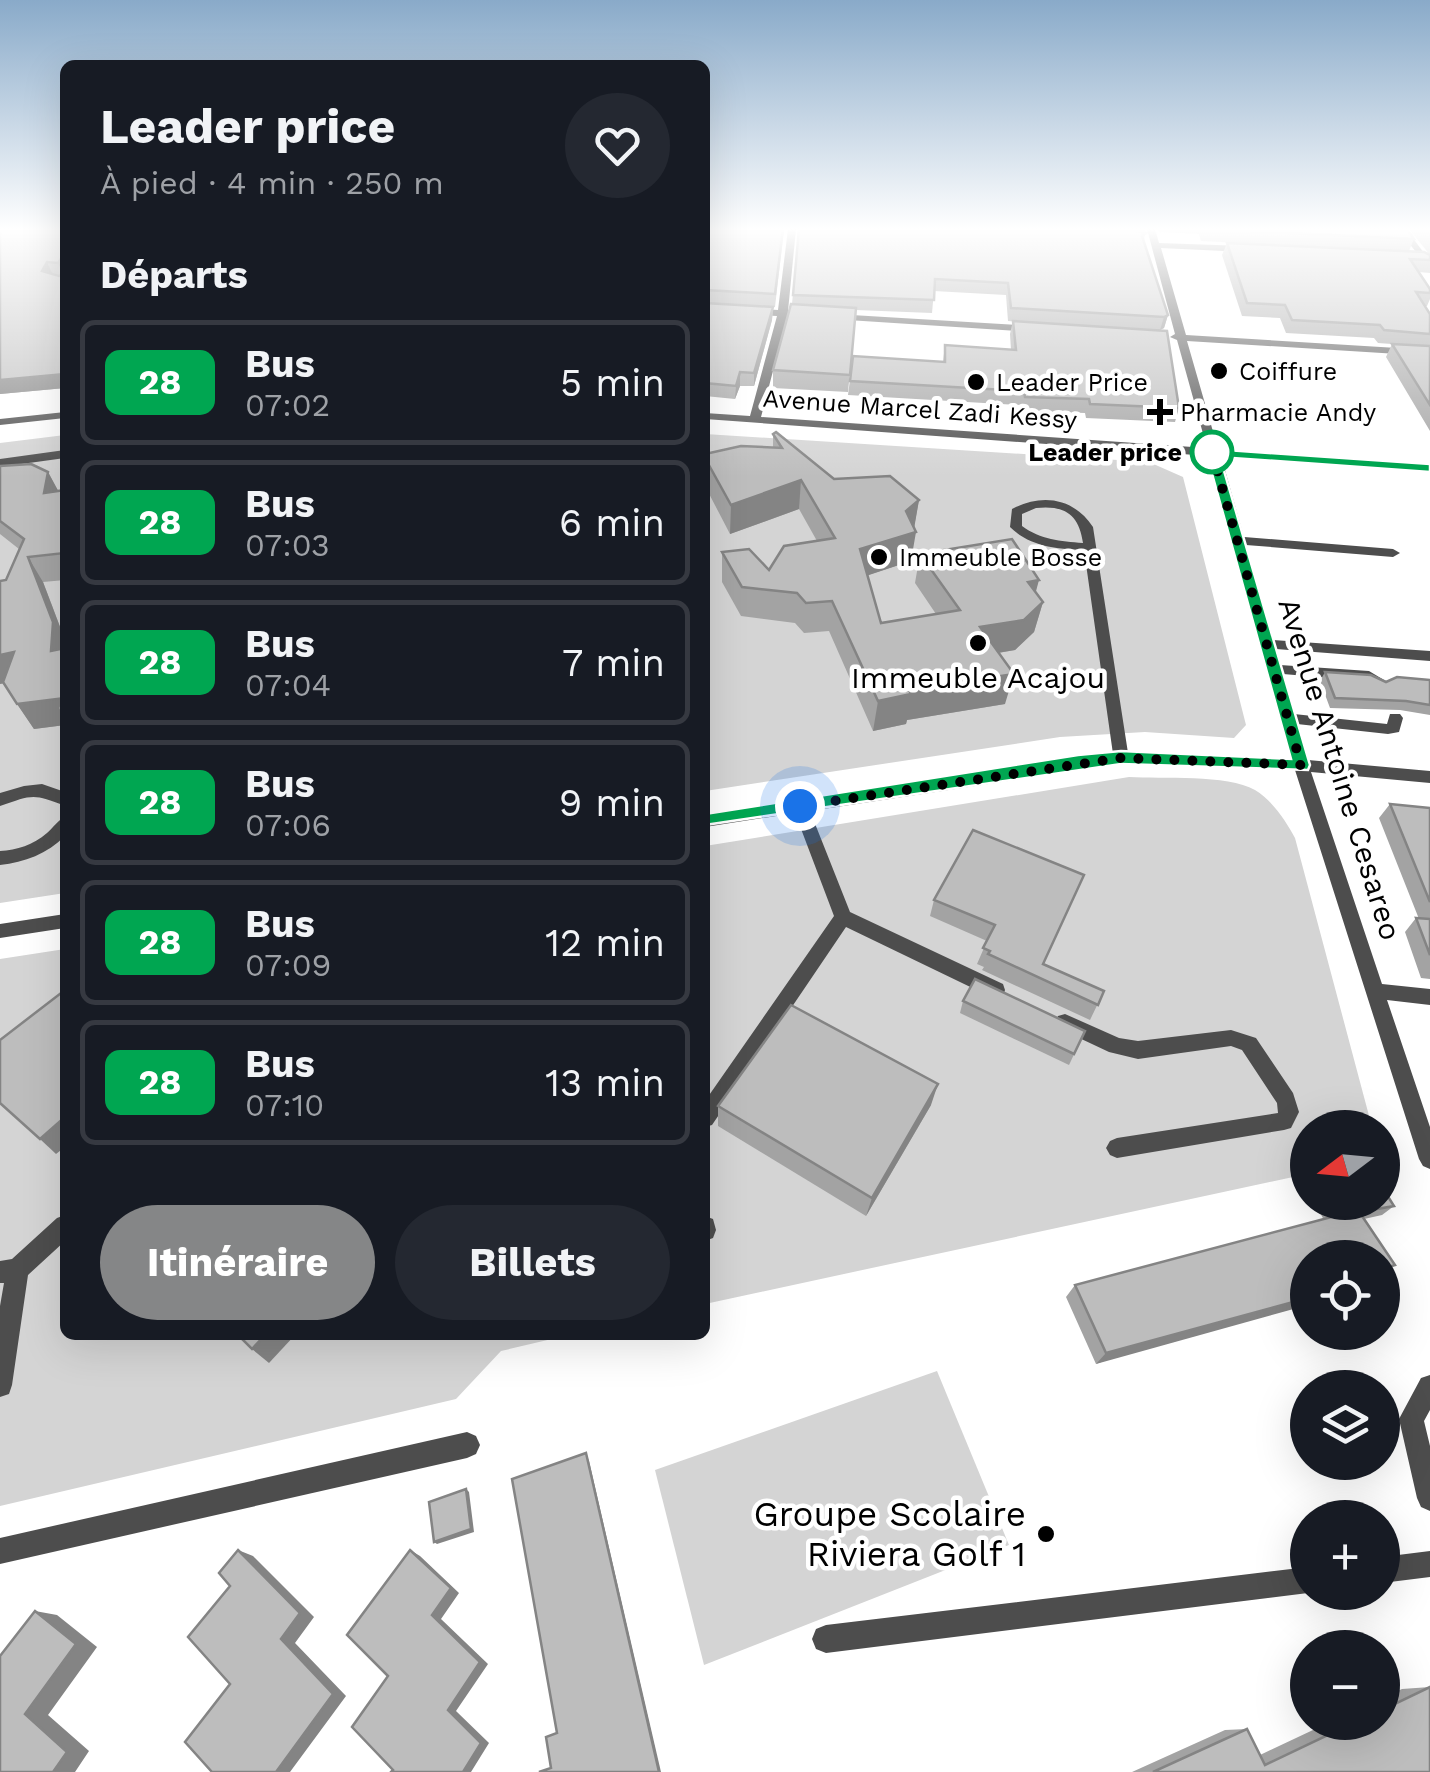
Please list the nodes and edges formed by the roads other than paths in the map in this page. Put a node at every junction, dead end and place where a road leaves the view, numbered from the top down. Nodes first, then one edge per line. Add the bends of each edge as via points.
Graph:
1 (747, 312) edge
2 (1175, 312) edge
3 (783, 314) junction
4 (1047, 330) edge
5 (1163, 336) edge
6 (1182, 337) junction
7 (1430, 353) edge
8 (60, 416) edge
9 (710, 416) edge
10 (754, 419) junction
11 (0, 422) edge
12 (1212, 452) junction
13 (60, 455) edge
14 (0, 463) edge
15 (1430, 468) edge
16 (1240, 541) junction
17 (1090, 547) junction
18 (1393, 553) dead end
19 (1267, 644) junction
20 (1430, 656) edge
21 (1274, 668) junction
22 (1382, 683) edge
23 (1288, 718) junction
24 (1395, 718) dead end
25 (1121, 758) junction
26 (1301, 765) junction
27 (1430, 777) edge
28 (60, 796) edge
29 (0, 800) edge
30 (800, 806) junction
31 (710, 820) edge
32 (60, 829) edge
33 (0, 858) edge
34 (843, 917) junction
35 (60, 922) edge
36 (0, 931) edge
37 (1378, 991) junction
38 (1430, 997) edge
39 (1014, 998) edge
40 (1048, 1014) edge
41 (710, 1111) edge
42 (1117, 1148) dead end
43 (1430, 1159) edge
44 (60, 1230) edge
45 (9, 1270) edge
46 (0, 1384) edge
47 (1430, 1387) edge
48 (467, 1445) dead end
49 (1430, 1498) edge
50 (0, 1551) edge
51 (1430, 1564) edge
52 (1400, 1568) edge
53 (1290, 1582) edge
54 (826, 1639) dead end

1 - 3 street
2 - 6 street, Avenue Antoine Cesareo
3 - 4 street
3 - 10 street
5 - 6 street
6 - 7 street
6 - 12 street, Avenue Antoine Cesareo
8 - 11 street
9 - 10 street, Avenue Marcel Zadi Kessy
10 - 12 street, Avenue Marcel Zadi Kessy
12 - 15 street, Avenue Marcel Zadi Kessy
12 - 16 street, Avenue Antoine Cesareo
13 - 14 street
16 - 18 street
16 - 19 street, Avenue Antoine Cesareo
17 - 17 street via 1087,527 1075,512 1036,504 1016,512 1016,527 1036,540
17 - 25 street
19 - 20 street
19 - 21 street, Avenue Antoine Cesareo
21 - 22 street via 1369,676
21 - 23 street, Avenue Antoine Cesareo
23 - 24 street via 1388,729
23 - 26 street, Avenue Antoine Cesareo
25 - 26 street
25 - 30 street
26 - 27 street
26 - 37 street, Avenue Antoine Cesareo
28 - 29 street via 27,791
30 - 31 street
30 - 34 street
32 - 33 street via 32,852
34 - 39 street
34 - 41 street
35 - 36 street
37 - 38 street
37 - 43 street, Avenue Antoine Cesareo
40 - 42 street via 1138,1050 1231,1038 1249,1044 1289,1112 1284,1121
44 - 45 street
45 - 46 street
47 - 49 street via 1411,1420
48 - 50 street
51 - 52 street
53 - 54 street

